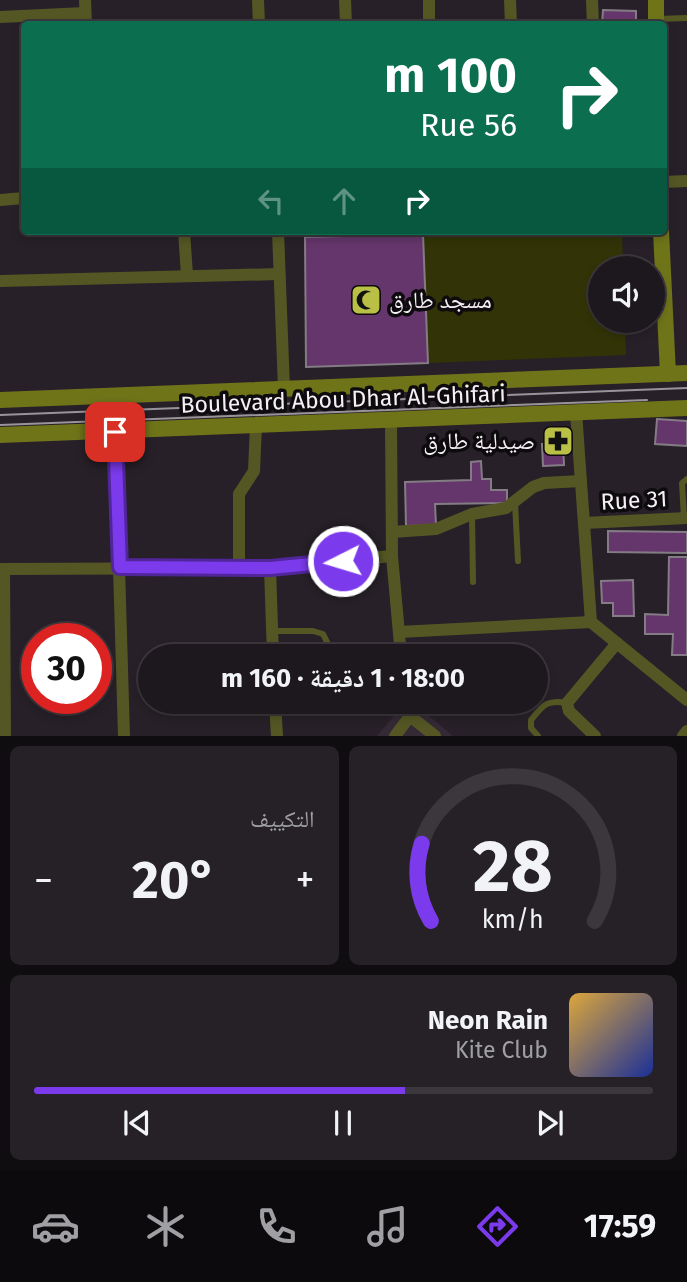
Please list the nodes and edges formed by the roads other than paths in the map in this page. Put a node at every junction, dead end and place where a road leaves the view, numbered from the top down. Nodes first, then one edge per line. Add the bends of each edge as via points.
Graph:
1 (258, 0) edge
2 (345, 0) edge
3 (429, 0) edge
4 (510, 0) edge
5 (592, 0) edge
6 (656, 0) edge
7 (85, 13) edge
8 (0, 18) edge
9 (687, 18) edge
10 (42, 20) edge
11 (259, 21) edge
12 (346, 21) edge
13 (429, 21) edge
14 (511, 21) edge
15 (593, 21) edge
16 (656, 21) edge
17 (664, 21) edge
18 (687, 181) edge
19 (667, 182) edge
20 (21, 198) edge
21 (0, 200) edge
22 (184, 235) edge
23 (278, 235) edge
24 (661, 235) edge
25 (279, 274) junction
26 (187, 275) junction
27 (0, 281) edge
28 (687, 373) edge
29 (668, 374) junction
30 (284, 389) junction
31 (0, 400) edge
32 (687, 408) edge
33 (576, 412) junction
34 (391, 420) junction
35 (256, 426) junction
36 (115, 432) junction
37 (0, 435) edge
38 (687, 479) edge
39 (581, 481) junction
40 (515, 501) junction
41 (472, 514) junction
42 (685, 518) edge
43 (584, 523) junction
44 (392, 532) junction
45 (392, 556) junction
46 (518, 561) dead end
47 (120, 567) junction
48 (239, 568) junction
49 (270, 568) junction
50 (2, 569) edge
51 (473, 582) dead end
52 (591, 622) junction
53 (271, 631) junction
54 (399, 632) junction
55 (617, 643) junction
56 (272, 644) edge
57 (328, 644) edge
58 (400, 644) edge
59 (2, 688) edge
60 (687, 700) edge
61 (567, 703) junction
62 (276, 714) edge
63 (411, 716) joint
64 (687, 731) edge
65 (5, 736) edge
66 (124, 736) edge
67 (277, 736) edge
68 (395, 736) edge
69 (435, 736) edge
70 (538, 736) edge
71 (595, 736) edge
72 (683, 736) edge

1 - 11 street
2 - 12 street
3 - 13 street
4 - 14 street
5 - 15 street
6 - 16 street
7 - 10 street
8 - 10 street
9 - 17 lane
18 - 19 street
20 - 21 street
22 - 26 street
23 - 25 street
24 - 29 street
25 - 26 street
25 - 30 street
26 - 27 street
28 - 29 street, Boulevard Abou Dhar Al-Ghifari
29 - 30 street, Boulevard Abou Dhar Al-Ghifari
30 - 31 street, Boulevard Abou Dhar Al-Ghifari
32 - 33 street, Boulevard Abou Dhar Al-Ghifari
33 - 34 street, Boulevard Abou Dhar Al-Ghifari
33 - 39 street
34 - 35 street, Boulevard Abou Dhar Al-Ghifari
34 - 44 street
35 - 36 street, Boulevard Abou Dhar Al-Ghifari
35 - 48 street via 254,471 239,494
36 - 37 street, Boulevard Abou Dhar Al-Ghifari
36 - 47 street
38 - 42 lane via 682,483
39 - 40 street via 544,483
39 - 43 street
40 - 41 street via 506,508
40 - 46 lane
41 - 44 street via 436,529
41 - 51 lane
42 - 43 street, Rue 31
43 - 52 street
44 - 45 street
45 - 49 street
45 - 54 street
47 - 48 street
47 - 50 street
47 - 66 street
48 - 49 street
49 - 53 street
50 - 59 street
52 - 54 street
52 - 55 street
53 - 56 street
53 - 57 lane via 313,631 323,634
54 - 58 street
55 - 60 street
55 - 61 street
59 - 65 street
61 - 70 lane via 545,702 531,720
61 - 71 street via 569,711
62 - 67 street
63 - 68 street
63 - 69 street
64 - 72 street

